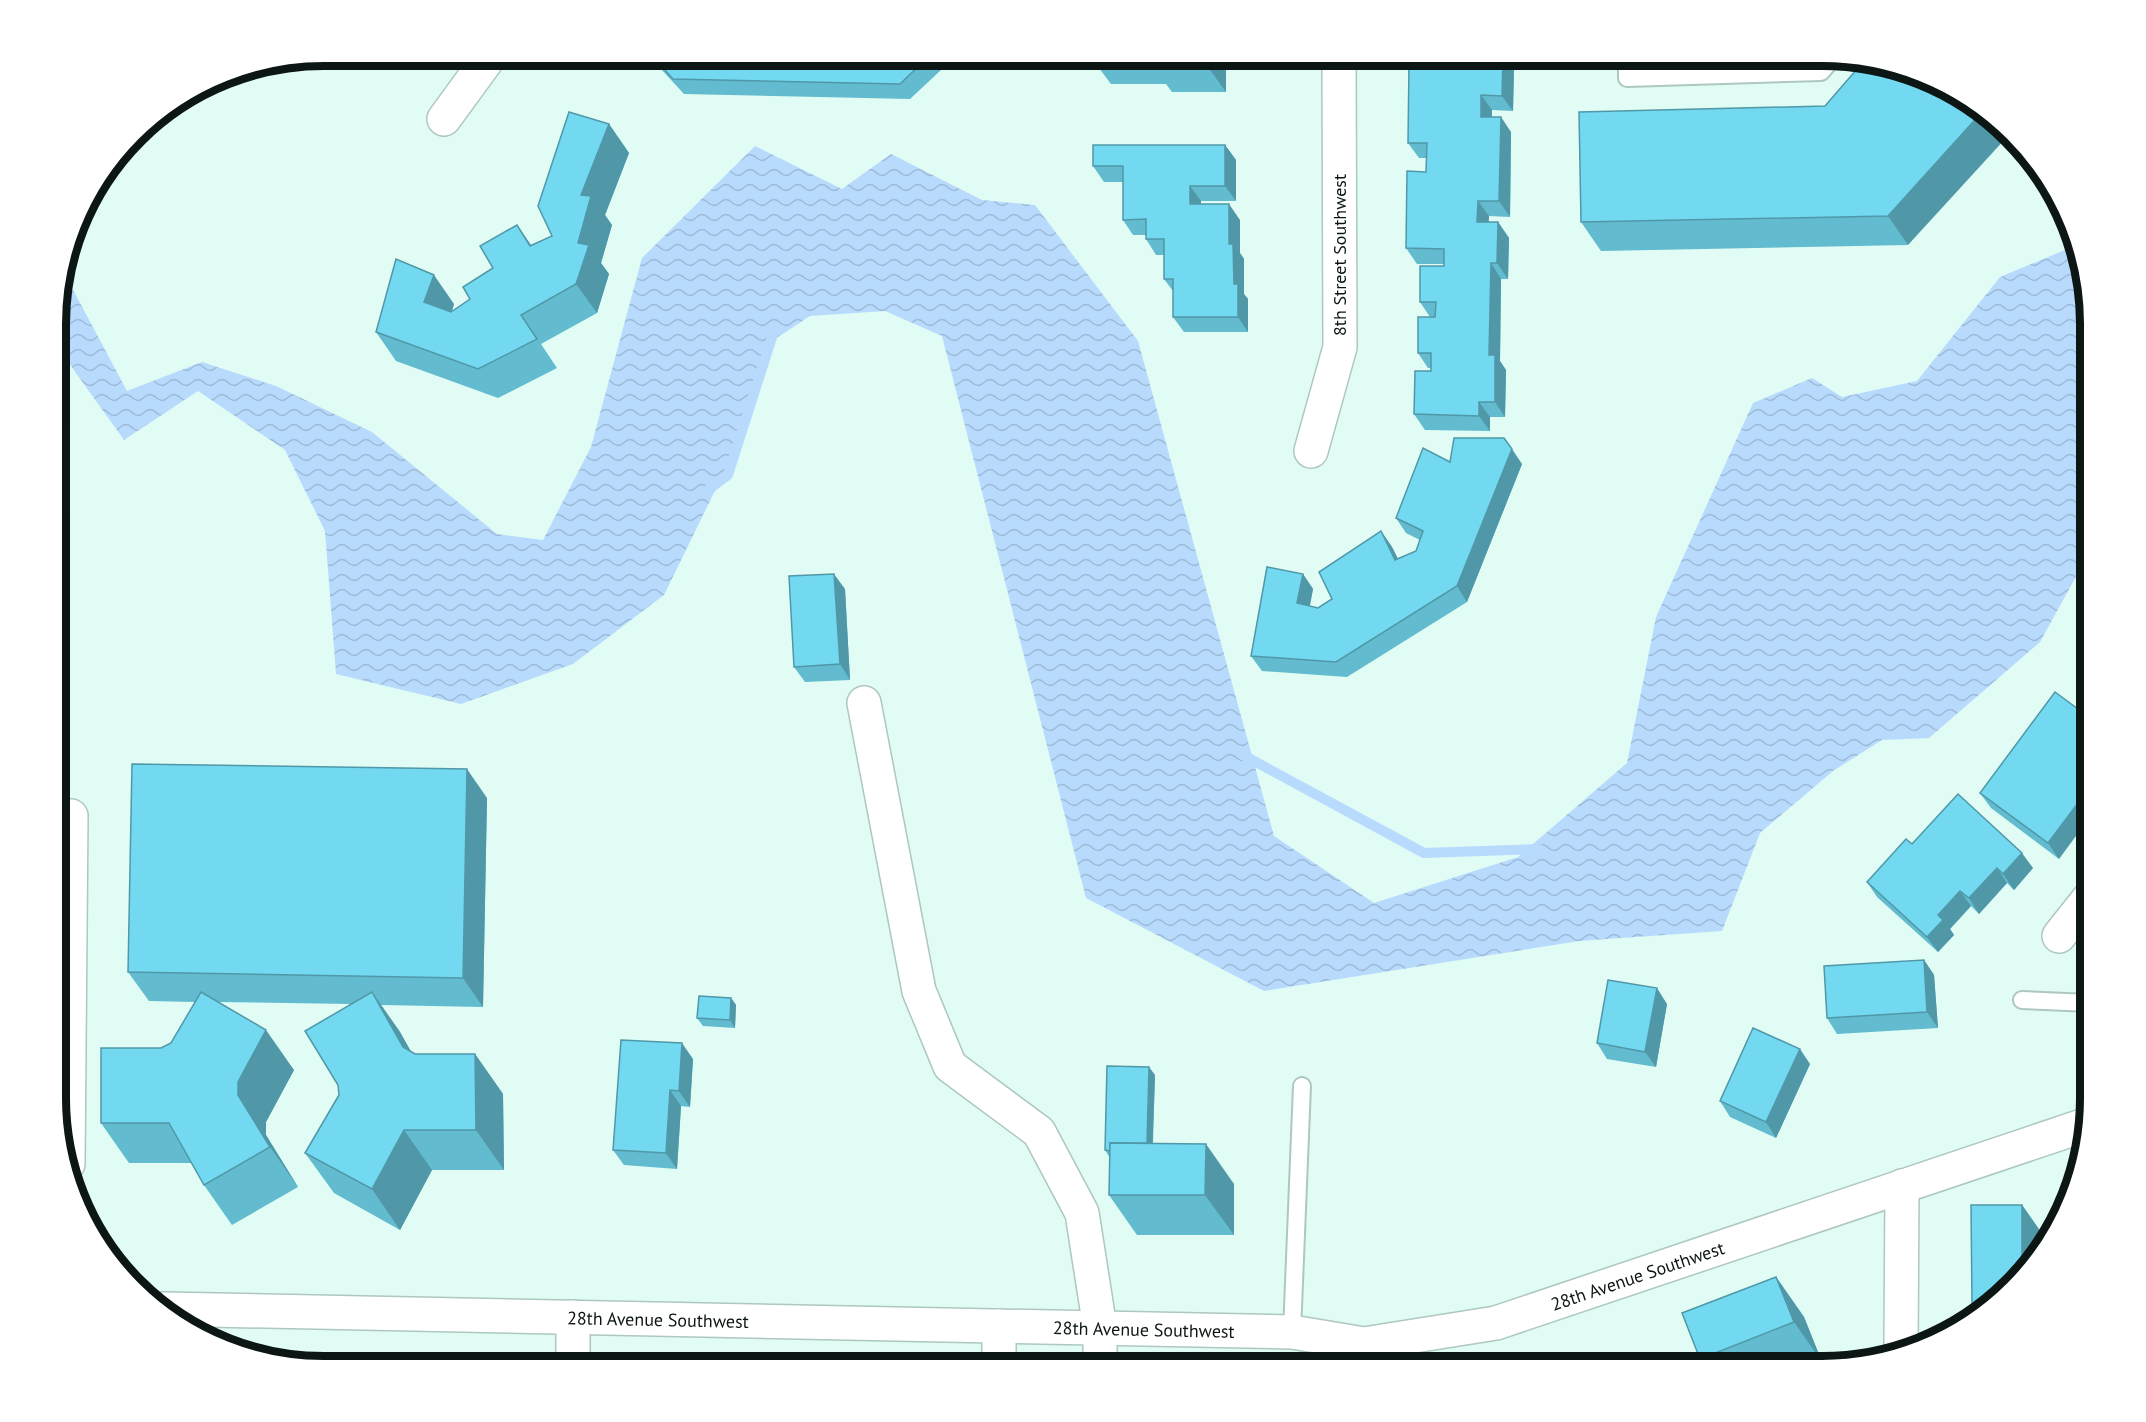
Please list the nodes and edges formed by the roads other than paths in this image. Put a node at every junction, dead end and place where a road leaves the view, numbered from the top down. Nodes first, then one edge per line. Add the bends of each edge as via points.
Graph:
1 (482, 66) edge
2 (1339, 66) edge
3 (1627, 66) edge
4 (1826, 66) edge
5 (444, 119) dead end
6 (1311, 451) dead end
7 (864, 703) dead end
8 (71, 816) dead end
9 (2080, 910) edge
10 (2059, 936) dead end
11 (2022, 1000) dead end
12 (2080, 1003) edge
13 (1302, 1086) dead end
14 (2078, 1127) edge
15 (68, 1133) edge
16 (1902, 1186) junction
17 (176, 1309) edge
18 (573, 1317) junction
19 (999, 1326) junction
20 (1100, 1328) junction
21 (1292, 1332) junction
22 (1901, 1343) edge
23 (1364, 1355) edge
24 (573, 1356) edge
25 (999, 1356) edge
26 (1100, 1356) edge

1 - 5 street
2 - 6 street, 8th Street Southwest via 1340,347
3 - 4 lane via 1627,78 1821,72
7 - 20 street via 919,991 950,1066 1039,1132 1082,1213
8 - 15 street
9 - 10 street
11 - 12 lane
13 - 21 lane
14 - 16 street, 28th Avenue Southwest
16 - 22 street
16 - 23 street, 28th Avenue Southwest via 1496,1323
17 - 18 street, 28th Avenue Southwest
18 - 19 street, 28th Avenue Southwest
18 - 24 street
19 - 20 street, 28th Avenue Southwest
19 - 25 street
20 - 21 street, 28th Avenue Southwest
20 - 26 street
21 - 23 street, 28th Avenue Southwest

